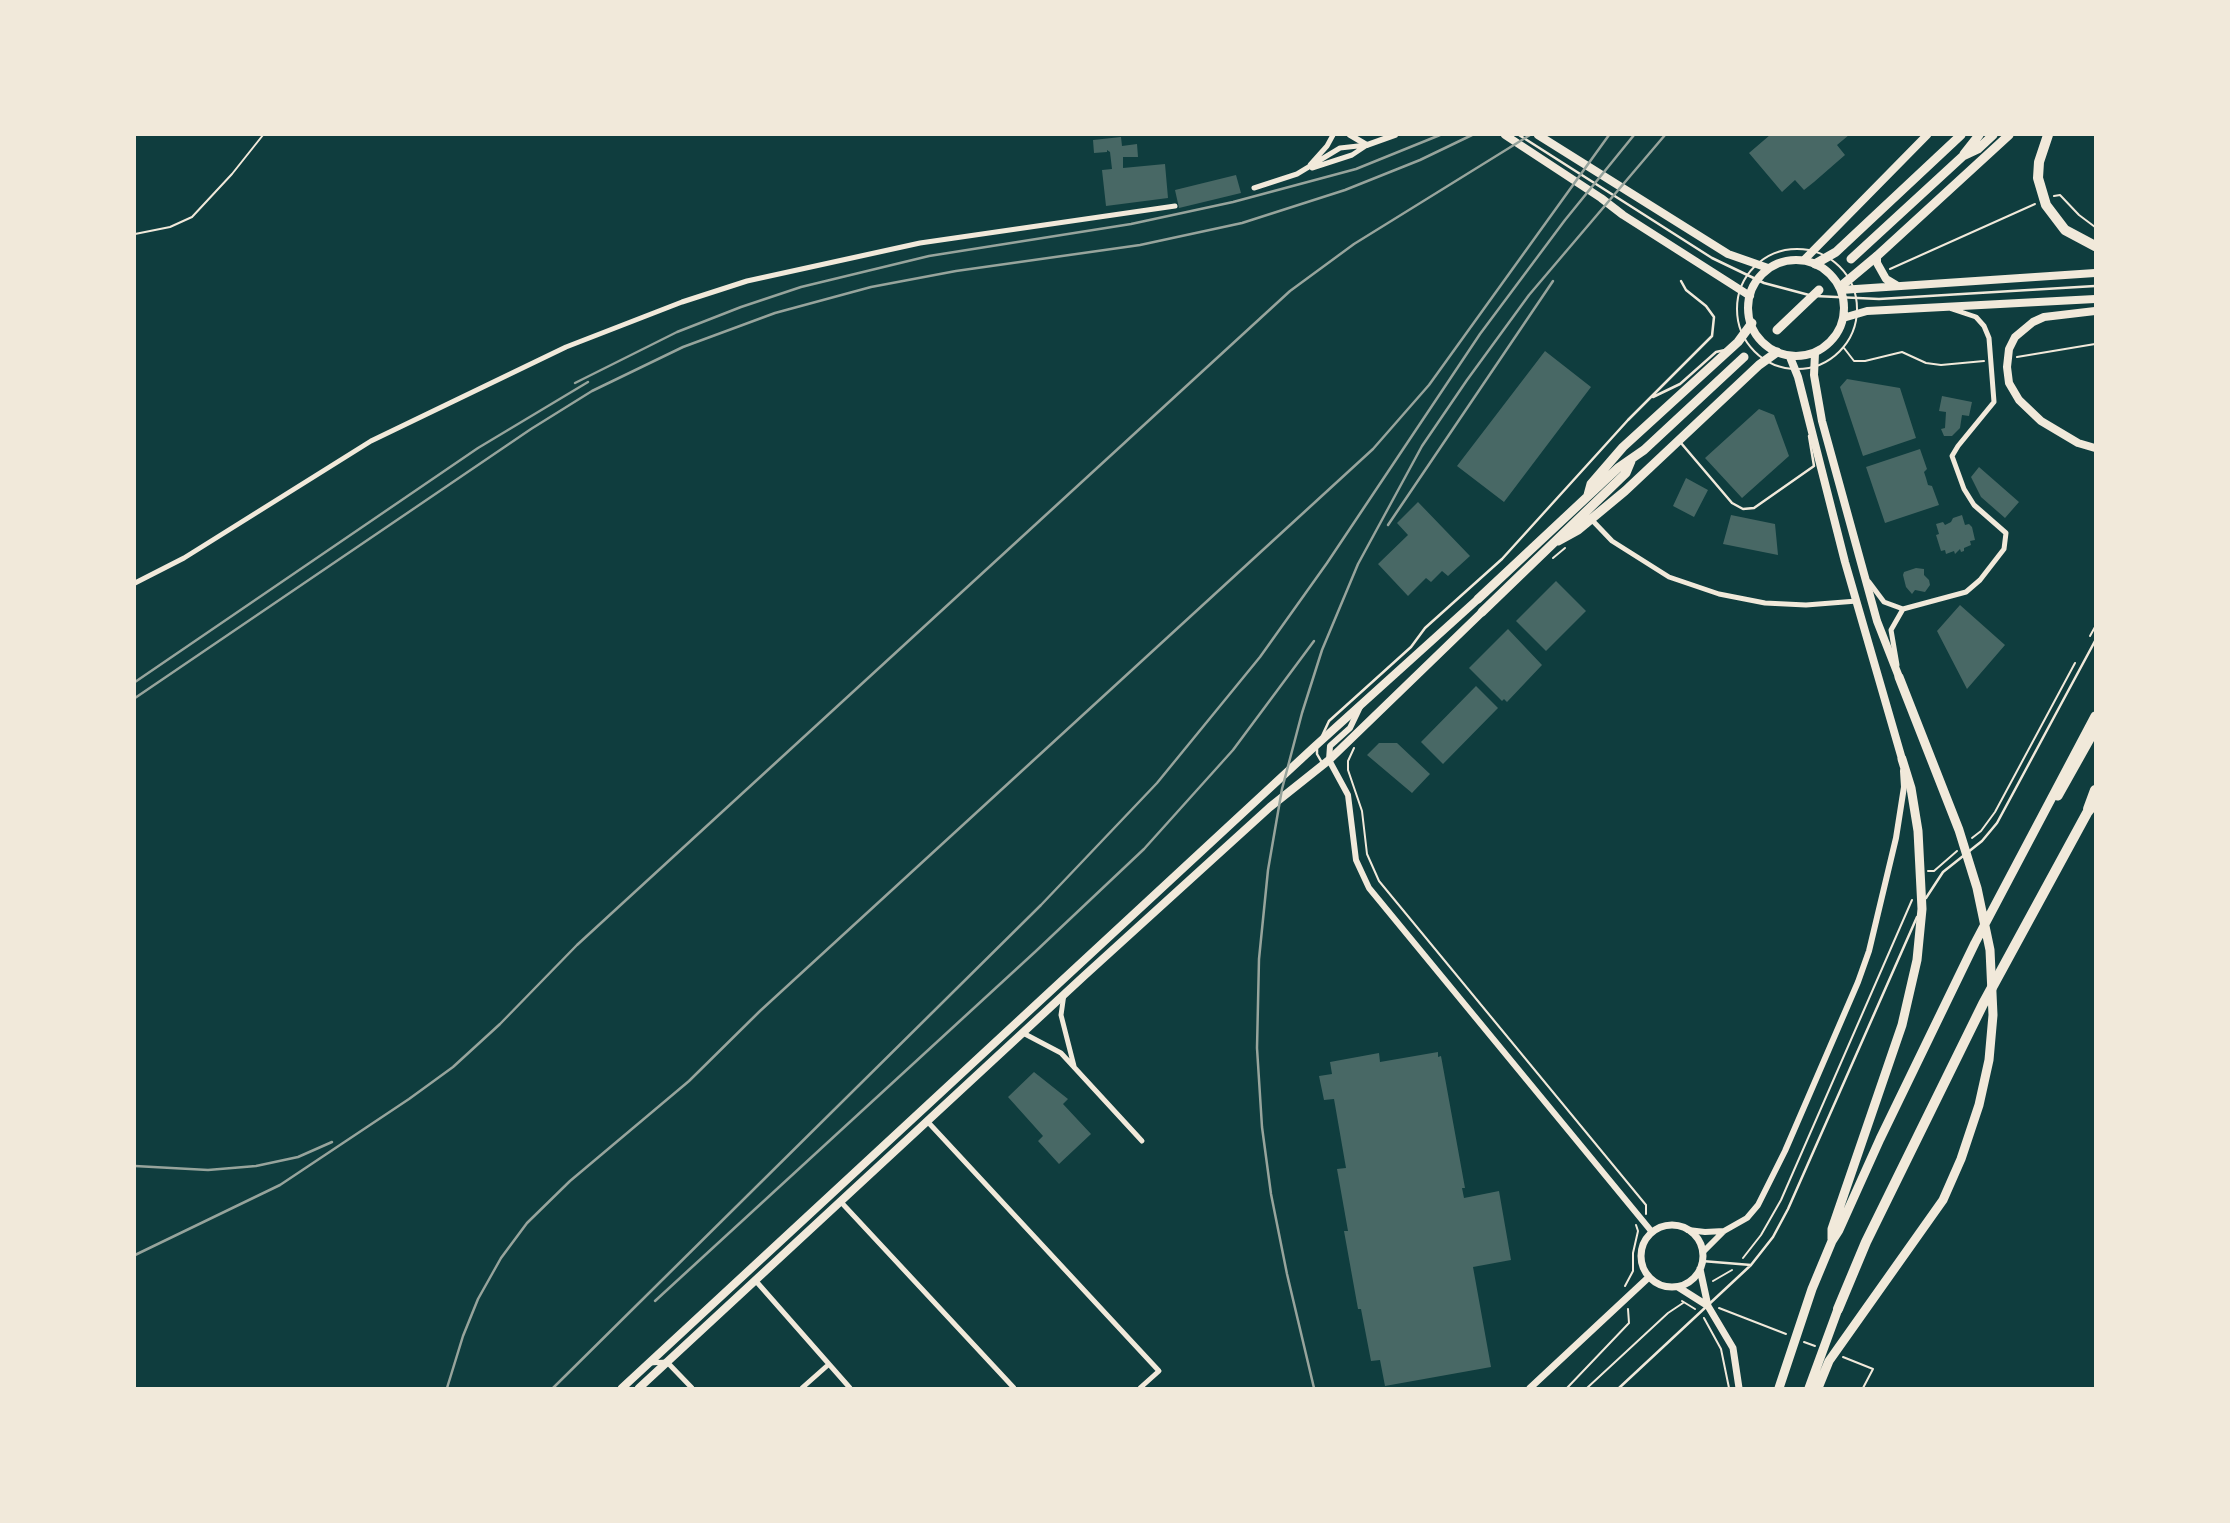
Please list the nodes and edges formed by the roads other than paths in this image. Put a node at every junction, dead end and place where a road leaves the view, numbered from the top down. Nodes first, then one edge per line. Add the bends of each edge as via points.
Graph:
1 (1333, 135) edge
2 (1350, 135) edge
3 (1395, 135) edge
4 (1504, 135) edge
5 (1519, 135) edge
6 (1538, 135) edge
7 (1927, 135) edge
8 (1961, 135) edge
9 (1979, 135) edge
10 (1993, 135) edge
11 (2009, 135) edge
12 (2048, 135) edge
13 (1367, 145) junction
14 (1963, 156) junction
15 (1306, 170) junction
16 (1254, 188) dead end
17 (1175, 206) dead end
18 (2095, 246) edge
19 (1877, 256) junction
20 (1851, 259) dead end
21 (1804, 260) junction
22 (1815, 264) junction
23 (1768, 268) junction
24 (2095, 273) edge
25 (1681, 281) dead end
26 (1896, 285) junction
27 (2095, 286) edge
28 (1840, 289) junction
29 (1819, 290) dead end
30 (1750, 296) junction
31 (2095, 299) edge
32 (1938, 307) junction
33 (2095, 311) edge
34 (1843, 318) junction
35 (1752, 323) junction
36 (1777, 330) dead end
37 (1730, 349) junction
38 (1777, 352) junction
39 (1815, 354) junction
40 (1790, 357) junction
41 (1745, 358) dead end
42 (1650, 399) junction
43 (1811, 426) junction
44 (1678, 440) junction
45 (2095, 448) edge
46 (1631, 461) junction
47 (1588, 496) junction
48 (1591, 519) junction
49 (1558, 541) junction
50 (1861, 567) junction
51 (135, 583) edge
52 (1478, 599) joint
53 (1857, 601) junction
54 (1903, 609) junction
55 (1482, 612) joint
56 (2095, 641) edge
57 (1899, 677) junction
58 (1360, 706) junction
59 (2095, 716) edge
60 (2095, 730) edge
61 (1318, 744) junction
62 (1902, 759) junction
63 (1326, 762) junction
64 (2095, 790) edge
65 (2095, 803) edge
66 (2087, 813) junction
67 (2028, 845) junction
68 (1922, 909) junction
69 (1064, 994) junction
70 (1023, 1033) junction
71 (1074, 1066) junction
72 (927, 1121) junction
73 (1142, 1141) dead end
74 (840, 1201) junction
75 (1688, 1230) junction
76 (1724, 1231) junction
77 (1652, 1232) junction
78 (1832, 1241) junction
79 (1702, 1261) junction
80 (1751, 1265) junction
81 (1649, 1277) junction
82 (755, 1280) junction
83 (1678, 1287) junction
84 (1708, 1306) junction
85 (1838, 1309) joint
86 (667, 1362) junction
87 (649, 1363) junction
88 (828, 1365) junction
89 (622, 1388) edge
90 (639, 1388) edge
91 (692, 1388) edge
92 (804, 1388) edge
93 (850, 1388) edge
94 (1014, 1388) edge
95 (1140, 1388) edge
96 (1530, 1388) edge
97 (1619, 1388) edge
98 (1739, 1388) edge
99 (1779, 1388) edge
100 (1809, 1388) edge
101 (1818, 1388) edge

1 - 15 street
2 - 13 street
3 - 13 street
4 - 30 main road
5 - 27 lane via 1712,258 1803,294 1848,299
6 - 23 main road via 1728,254
7 - 21 main road
8 - 22 highway via 1836,252
9 - 14 highway
10 - 14 highway
11 - 19 highway
12 - 18 highway via 2039,162 2043,198 2064,230
13 - 15 street via 1352,155
13 - 15 street via 1340,148
14 - 20 highway
15 - 16 street
17 - 51 street via 920,243 747,281 682,302 566,347 371,441 184,558
19 - 26 main road via 1886,279
19 - 28 highway
21 - 22 main road
21 - 23 main road
22 - 28 main road via 1830,274
23 - 30 main road
24 - 26 main road
25 - 42 lane via 1714,317 1712,336
26 - 28 main road
28 - 34 main road
29 - 36 highway
30 - 35 main road
31 - 32 main road
32 - 34 main road via 1857,309
32 - 54 street via 1976,317 1989,338 1994,402 1952,456 1974,505 2006,533 2004,549 1966,592
33 - 45 main road via 2033,322 2015,337 2007,367 2009,383 2019,400 2041,421
34 - 39 main road via 1834,337
35 - 37 highway
35 - 38 main road via 1766,345
37 - 42 lane via 1716,352 1680,384
37 - 47 highway via 1623,447 1591,484
38 - 40 main road
38 - 44 highway
39 - 40 main road
39 - 50 main road via 1822,421
40 - 43 main road
41 - 46 highway
42 - 61 lane via 1502,559 1329,722
43 - 44 lane via 1808,440 1814,466 1755,508 1743,509 1731,502
43 - 53 main road
44 - 48 highway
46 - 47 highway
46 - 49 highway via 1626,472
47 - 52 highway
48 - 49 highway
48 - 53 street via 1612,541 1670,577 1719,594 1765,603
49 - 55 highway
50 - 54 street via 1884,602
50 - 57 main road
52 - 58 main road
53 - 62 main road
54 - 57 street via 1891,630
55 - 63 main road
56 - 68 lane via 1997,823 1938,878
57 - 101 highway via 1978,888 1990,950 1993,1015 1989,1060 1979,1105 1943,1200 1829,1361
58 - 61 main road
58 - 63 street via 1350,728 1330,746
59 - 67 highway
60 - 67 highway
61 - 63 lane via 1317,754
61 - 87 main road
62 - 68 highway via 1918,831
62 - 76 street via 1904,787 1896,838 1858,982 1759,1205
63 - 69 main road
63 - 77 street via 1348,795 1356,860 1369,888
64 - 66 highway
65 - 66 highway
66 - 85 highway via 1922,1125
67 - 78 highway via 1975,943
68 - 78 highway via 1902,1025 1832,1228
68 - 80 lane via 1787,1209
69 - 70 main road
69 - 71 street via 1061,1014
70 - 71 street via 1061,1053
70 - 72 main road
71 - 73 street
72 - 74 main road
72 - 95 street via 1159,1371
74 - 82 main road
74 - 94 street
75 - 76 street
75 - 77 main road via 1669,1226
75 - 79 main road via 1697,1238
76 - 79 street
77 - 81 main road via 1641,1255
78 - 99 highway
79 - 80 lane
79 - 83 main road via 1691,1280
79 - 84 main road
80 - 84 lane
81 - 83 main road via 1662,1286
81 - 96 main road
82 - 86 main road
82 - 88 street
83 - 84 main road
84 - 97 lane
84 - 98 main road via 1733,1348
85 - 100 highway
86 - 87 street
86 - 90 main road
86 - 91 street
87 - 89 main road
88 - 92 street
88 - 93 street

